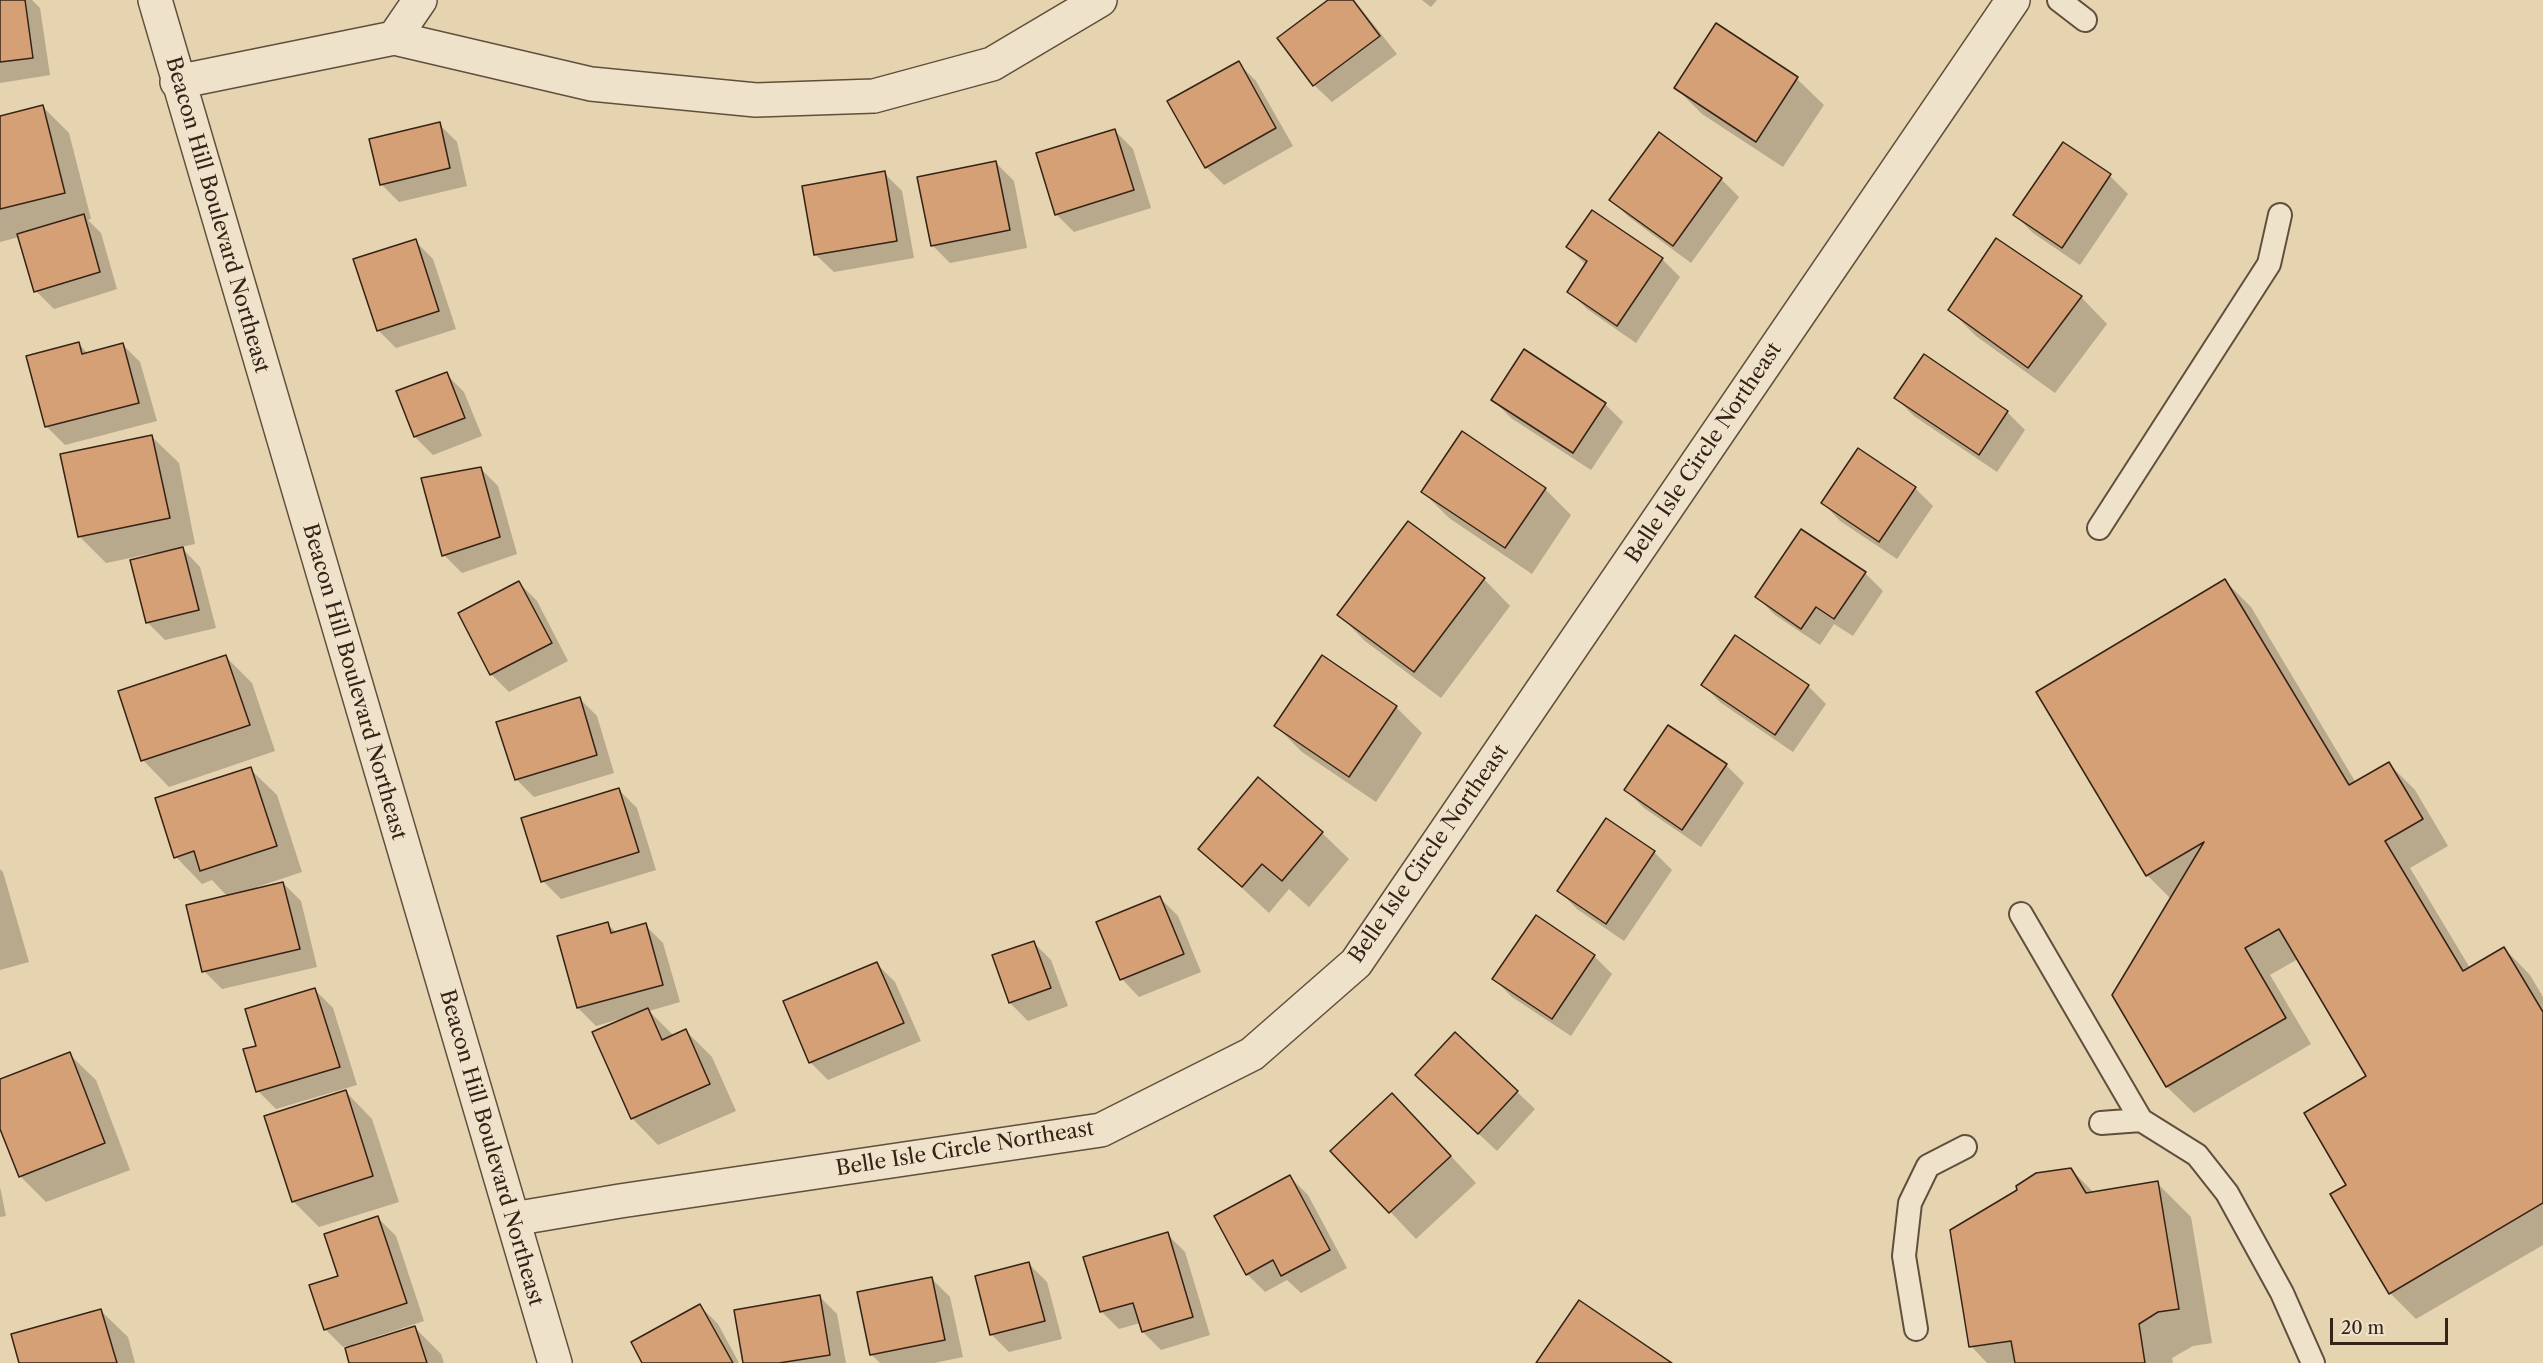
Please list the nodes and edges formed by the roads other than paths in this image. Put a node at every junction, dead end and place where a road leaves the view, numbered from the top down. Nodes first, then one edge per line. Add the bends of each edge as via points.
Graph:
1 (155, 0) edge
2 (420, 0) edge
3 (1100, 0) edge
4 (2013, 0) edge
5 (2059, 0) edge
6 (2085, 20) dead end
7 (394, 38) junction
8 (177, 82) junction
9 (2280, 215) dead end
10 (2099, 528) dead end
11 (2021, 914) dead end
12 (2141, 1120) junction
13 (2101, 1123) dead end
14 (1965, 1147) dead end
15 (513, 1219) junction
16 (1916, 1329) dead end
17 (555, 1363) edge
18 (2313, 1363) edge

1 - 8 street, Beacon Hill Boulevard Northeast
2 - 7 street
3 - 7 street via 992,64 874,96 756,100 591,84
4 - 15 street, Belle Isle Circle Northeast via 1356,963 1252,1054 1101,1130
5 - 6 lane
7 - 8 street
8 - 15 street, Beacon Hill Boulevard Northeast
9 - 10 lane via 2269,264
11 - 12 lane
12 - 13 lane
12 - 18 lane via 2197,1155 2227,1193 2282,1293
14 - 16 lane via 1928,1166 1910,1203 1904,1256
15 - 17 street, Beacon Hill Boulevard Northeast

